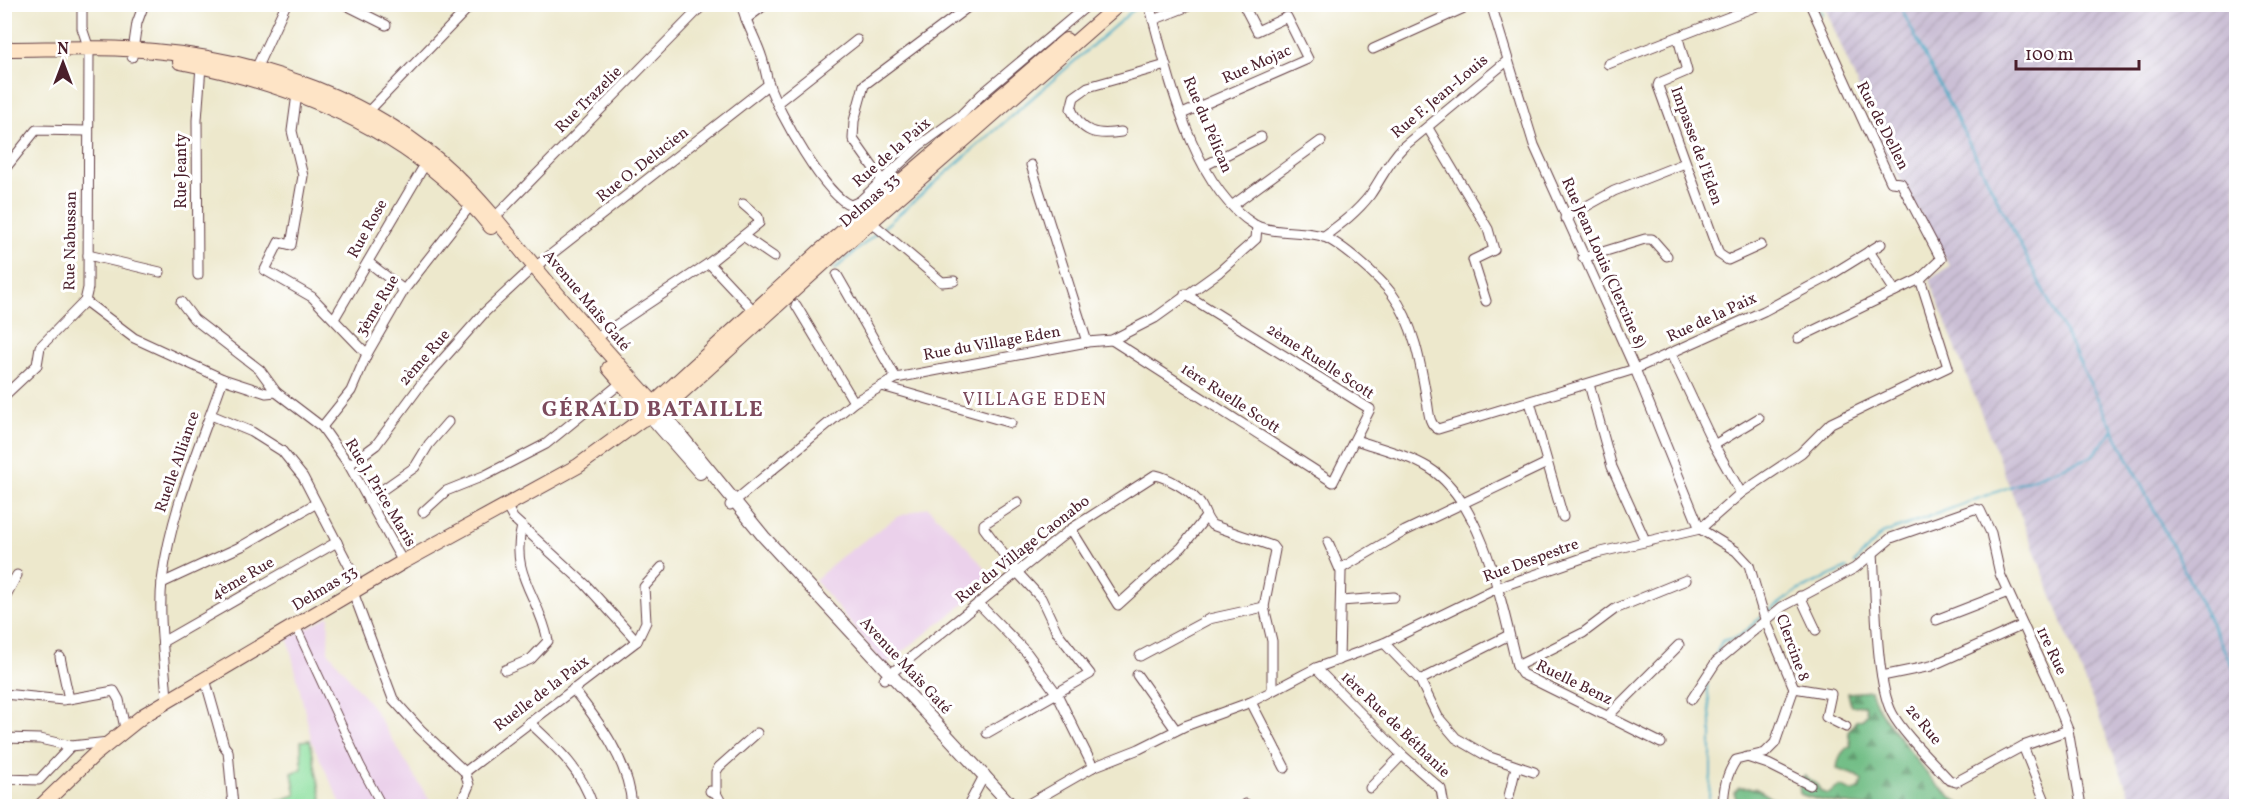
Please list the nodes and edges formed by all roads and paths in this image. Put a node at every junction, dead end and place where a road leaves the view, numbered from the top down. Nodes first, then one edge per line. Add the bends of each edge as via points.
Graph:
1 (82, 4) edge
2 (144, 4) edge
3 (286, 4) edge
4 (344, 4) edge
5 (472, 4) edge
6 (704, 4) edge
7 (741, 4) edge
8 (766, 4) edge
9 (972, 4) edge
10 (1089, 4) edge
11 (1106, 4) edge
12 (1119, 4) edge
13 (1149, 4) edge
14 (1194, 4) edge
15 (1243, 4) edge
16 (1473, 4) edge
17 (1491, 4) edge
18 (1762, 4) edge
19 (1810, 4) edge
20 (746, 19) junction
21 (1153, 20) junction
22 (386, 25) dead end
23 (1678, 38) junction
24 (857, 40) dead end
25 (4, 49) edge
26 (1373, 49) dead end
27 (89, 52) junction
28 (132, 53) junction
29 (4, 57) edge
30 (1507, 61) junction
31 (1608, 64) dead end
32 (1166, 65) junction
33 (201, 66) junction
34 (254, 73) junction
35 (769, 84) junction
36 (297, 94) junction
37 (777, 103) junction
38 (1182, 114) junction
39 (363, 117) junction
40 (1428, 128) junction
41 (87, 130) junction
42 (1121, 132) dead end
43 (1261, 137) dead end
44 (1321, 141) dead end
45 (428, 159) junction
46 (1685, 163) junction
47 (1031, 165) dead end
48 (1204, 166) junction
49 (4, 170) edge
50 (882, 180) junction
51 (743, 204) dead end
52 (1233, 205) junction
53 (470, 206) junction
54 (495, 217) junction
55 (1565, 218) junction
56 (871, 222) junction
57 (1257, 226) junction
58 (743, 236) junction
59 (1323, 237) junction
60 (1881, 244) dead end
61 (1761, 245) dead end
62 (1869, 251) junction
63 (88, 255) junction
64 (1667, 256) dead end
65 (774, 257) dead end
66 (1583, 258) junction
67 (368, 262) junction
68 (709, 263) junction
69 (532, 269) junction
70 (160, 272) dead end
71 (198, 275) dead end
72 (837, 275) dead end
73 (1920, 279) junction
74 (954, 281) dead end
75 (404, 290) junction
76 (1895, 291) junction
77 (1185, 294) junction
78 (85, 301) junction
79 (1486, 301) dead end
80 (181, 302) dead end
81 (796, 305) dead end
82 (755, 312) junction
83 (334, 319) junction
84 (1798, 338) dead end
85 (595, 339) junction
86 (1112, 340) junction
87 (1087, 342) junction
88 (368, 354) junction
89 (1671, 354) junction
90 (1635, 369) junction
91 (896, 378) junction
92 (223, 379) junction
93 (621, 383) junction
94 (1588, 384) junction
95 (882, 386) junction
96 (276, 392) junction
97 (4, 396) edge
98 (854, 402) junction
99 (1530, 402) junction
100 (650, 413) junction
101 (211, 415) junction
102 (1759, 418) dead end
103 (448, 422) dead end
104 (1011, 423) dead end
105 (321, 427) junction
106 (1356, 440) junction
107 (1714, 446) junction
108 (1547, 463) junction
109 (349, 465) junction
110 (1332, 482) joint
111 (1741, 493) junction
112 (369, 500) junction
113 (732, 502) junction
114 (1018, 502) dead end
115 (1462, 502) junction
116 (315, 504) junction
117 (507, 507) junction
118 (423, 512) dead end
119 (1563, 517) dead end
120 (1205, 518) junction
121 (522, 526) junction
122 (1071, 529) junction
123 (1700, 529) junction
124 (1645, 540) junction
125 (337, 542) junction
126 (1328, 542) dead end
127 (1873, 553) junction
128 (403, 562) junction
129 (662, 567) dead end
130 (1340, 569) junction
131 (1016, 571) junction
132 (17, 575) dead end
133 (1686, 580) dead end
134 (162, 583) junction
135 (1497, 588) junction
136 (357, 589) junction
137 (2008, 592) junction
138 (1800, 596) junction
139 (1394, 597) dead end
140 (4, 599) edge
141 (1341, 602) junction
142 (978, 603) junction
143 (1264, 607) junction
144 (1764, 617) junction
145 (1936, 620) dead end
146 (2023, 626) junction
147 (296, 627) junction
148 (1816, 630) dead end
149 (1509, 635) junction
150 (164, 641) junction
151 (637, 641) junction
152 (1384, 643) junction
153 (1679, 645) dead end
154 (1140, 656) dead end
155 (60, 657) dead end
156 (1339, 660) junction
157 (1517, 666) junction
158 (1316, 668) junction
159 (506, 670) dead end
160 (1137, 675) dead end
161 (1882, 675) junction
162 (886, 677) junction
163 (205, 679) junction
164 (1420, 680) junction
165 (1794, 688) junction
166 (573, 689) junction
167 (1272, 690) junction
168 (4, 694) edge
169 (1057, 694) junction
170 (69, 699) junction
171 (1692, 699) dead end
172 (167, 700) junction
173 (1251, 702) junction
174 (1608, 716) junction
175 (529, 722) junction
176 (1846, 727) dead end
177 (125, 728) junction
178 (1176, 730) junction
179 (2068, 730) junction
180 (756, 733) dead end
181 (987, 733) dead end
182 (4, 738) edge
183 (110, 742) junction
184 (1661, 743) dead end
185 (71, 746) junction
186 (2023, 746) junction
187 (1402, 755) junction
188 (1744, 757) junction
189 (1093, 767) junction
190 (1516, 767) junction
191 (1285, 768) dead end
192 (465, 772) junction
193 (1534, 772) dead end
194 (982, 777) junction
195 (4, 779) edge
196 (1810, 785) dead end
197 (1370, 788) dead end
198 (1509, 796) dead end
199 (41, 807) edge
200 (232, 807) edge
201 (382, 807) edge
202 (460, 807) edge
203 (593, 807) edge
204 (632, 807) edge
205 (723, 807) edge
206 (968, 807) edge
207 (1003, 807) edge
208 (1012, 807) edge
209 (1024, 807) edge
210 (1444, 807) edge
211 (1723, 807) edge
212 (2047, 807) edge
213 (2081, 807) edge

1 - 27 street, Rue Nabussan via 82,28
2 - 28 street
3 - 34 street
4 - 22 street
5 - 39 street
6 - 54 street, Rue Trazelie
7 - 20 street
8 - 20 street
9 - 50 street via 864,85 853,139
10 - 50 street, Rue de la Paix
11 - 82 main road, Delmas 33 via 821,250
12 - 56 main road, Delmas 33
13 - 21 street, Rue du Pélican
14 - 21 street
15 - 38 street, Rue Mojac via 1257,31 1287,17 1308,59
16 - 26 street
17 - 30 street, Rue Jean Louis (Clercine 8)
18 - 23 street
19 - 73 street, Rue de Dellen via 1891,182 1901,183 1941,259
20 - 35 street, Rue de la Paix
21 - 32 street, Rue du Pélican
23 - 31 street
23 - 46 street, Impasse de l'Eden via 1687,71 1659,82 1658,86
24 - 37 street
25 - 27 main road, Avenue Maïs Gaté
27 - 28 main road, Avenue Maïs Gaté
27 - 29 main road, Avenue Maïs Gaté
27 - 41 street, Rue Nabussan
28 - 33 main road, Avenue Maïs Gaté
28 - 34 main road, Avenue Maïs Gaté via 202,57
30 - 40 street, Rue F. Jean-Louis
30 - 55 street, Rue Jean Louis (Clercine 8) via 1534,145
32 - 38 street, Rue du Pélican
32 - 42 street via 1088,87 1074,97 1071,109 1088,133
33 - 34 main road, Avenue Maïs Gaté
33 - 71 street, Rue Jeanty via 197,120
34 - 36 main road, Avenue Maïs Gaté
34 - 39 main road, Avenue Maïs Gaté via 331,96
35 - 37 street, Rue de la Paix
35 - 69 street, Rue O. Delucien
36 - 39 main road, Avenue Maïs Gaté
36 - 83 street via 292,130 303,176 291,245 279,242 265,270 312,297
37 - 50 street, Rue de la Paix via 832,193 843,203 860,201
38 - 48 street, Rue du Pélican
39 - 45 main road, Avenue Maïs Gaté
40 - 59 street, Rue F. Jean-Louis via 1394,155 1348,220
40 - 79 street via 1488,229 1494,250 1473,260
41 - 49 street via 36,130
41 - 63 street, Rue Nabussan
43 - 48 street
44 - 52 street
45 - 53 main road, Avenue Maïs Gaté
45 - 54 main road, Avenue Maïs Gaté
45 - 67 street, Rue Rose
46 - 55 street via 1614,191
46 - 61 street, Impasse de l'Eden via 1724,260
47 - 87 street
48 - 52 street, Rue du Pélican via 1219,192
51 - 58 street via 759,220
52 - 57 street, Rue du Pélican
53 - 69 main road, Avenue Maïs Gaté
53 - 75 street, 3ème Rue
54 - 69 main road, Avenue Maïs Gaté
55 - 66 street, Rue Jean Louis (Clercine 8)
56 - 74 street via 942,282
56 - 100 main road, Delmas 33
57 - 59 street
57 - 77 street, Rue du Village Eden via 1256,239 1219,272
58 - 65 street
58 - 68 street
59 - 99 street, Rue de la Paix via 1370,270 1403,311 1421,367 1434,428
60 - 62 street, Rue de la Paix
62 - 76 street
62 - 89 street, Rue de la Paix via 1764,311
63 - 70 street
63 - 78 street, Rue Nabussan
64 - 66 street via 1652,239 1645,238
66 - 90 street, Rue Jean Louis (Clercine 8)
67 - 75 street
67 - 83 street, Rue Rose
68 - 82 street
68 - 85 street
69 - 85 main road, Avenue Maïs Gaté
69 - 93 main road, Avenue Maïs Gaté
69 - 109 street, 2ème Rue via 485,312 422,382 376,445
72 - 91 street
73 - 76 street
73 - 111 street, Rue Despestre via 1948,367 1832,423 1801,453
75 - 88 street, 3ème Rue
76 - 84 street
77 - 86 street, Rue du Village Eden via 1155,318
77 - 106 street, 2ème Ruelle Scott via 1370,409
78 - 92 street, Rue J. Price Maris via 134,339
78 - 97 street, Rue Nabussan via 40,347 37,365
80 - 96 street via 194,319 260,370
81 - 98 street
82 - 100 main road, Delmas 33
83 - 88 street
85 - 100 main road, Avenue Maïs Gaté
86 - 87 street, Rue du Village Eden
86 - 110 street, 1ère Ruelle Scott
87 - 91 street, Rue du Village Eden
88 - 105 street, 3ème Rue via 351,391
89 - 90 street, Rue de la Paix
89 - 107 street
90 - 94 street, Rue de la Paix
90 - 123 street, Rue Jean Louis (Clercine 8)
91 - 95 street, Rue du Village Eden
92 - 96 street, Rue J. Price Maris via 266,393
92 - 101 street, Ruelle Alliance
93 - 100 main road, Avenue Maïs Gaté
93 - 118 street via 546,444 446,491
94 - 99 street, Rue de la Paix
94 - 124 street via 1612,467
95 - 98 street, Rue du Village Eden
95 - 104 street
96 - 105 street, Rue J. Price Maris
98 - 113 street, Rue du Village Eden
99 - 108 street
100 - 113 street, Avenue Maïs Gaté
100 - 117 main road, Delmas 33 via 578,466
101 - 116 street via 252,432 282,451 303,477
101 - 134 street, Ruelle Alliance via 183,487
102 - 107 street
103 - 112 street via 415,467
105 - 109 street, Rue J. Price Maris
106 - 110 street, 2ème Ruelle Scott
106 - 115 street, Ruelle Benz via 1427,466
107 - 111 street
108 - 115 street
108 - 119 street
109 - 112 street, Rue J. Price Maris
111 - 123 street, Rue Despestre
112 - 128 street, Rue J. Price Maris
113 - 162 street, Avenue Maïs Gaté via 782,569
114 - 131 street via 983,526
115 - 130 street
115 - 135 street, Ruelle Benz via 1486,551
116 - 125 street
116 - 134 street via 242,546
117 - 121 street
117 - 128 main road, Delmas 33
120 - 122 street, Rue du Village Caonabo via 1197,500 1167,478 1155,475
120 - 122 street via 1182,547 1118,605
120 - 143 street, Rue du Village Caonabo via 1212,525 1275,550
121 - 151 street via 585,584
121 - 159 street via 518,560 543,617 548,641 531,659
122 - 131 street, Rue du Village Caonabo
123 - 124 street, Rue Despestre
123 - 144 street, Clercine 8 via 1736,551 1749,565
124 - 135 street, Rue Despestre
125 - 136 street
125 - 150 street, 4ème Rue
126 - 130 street
127 - 137 street, 1re Rue via 1895,536 1974,509 1983,512
127 - 138 street via 1855,568
127 - 161 street, 2e Rue
128 - 136 main road, Delmas 33
129 - 151 street via 644,587 646,622
130 - 141 street
131 - 142 street, Rue du Village Caonabo
131 - 169 street via 1041,598 1057,632 1090,674
132 - 140 street
133 - 157 street via 1615,609 1583,633
134 - 150 street, Ruelle Alliance
135 - 149 street, Ruelle Benz
135 - 152 street, Rue Despestre
136 - 147 main road, Delmas 33
136 - 192 street via 393,699
137 - 145 street
137 - 146 street, 1re Rue
138 - 144 street
138 - 148 street
139 - 141 street
141 - 156 street
142 - 162 street, Rue du Village Caonabo
142 - 169 street via 1028,653
143 - 154 street via 1209,619
143 - 167 street, Rue du Village Caonabo via 1272,641
144 - 165 street, Clercine 8
144 - 171 street via 1716,663
146 - 161 street via 1931,666
146 - 179 street, 1re Rue
147 - 163 main road, Delmas 33
147 - 201 street
149 - 157 street, Ruelle Benz
149 - 164 street
150 - 172 street, Ruelle Alliance
151 - 166 street, Ruelle de la Paix
152 - 156 street, Rue Despestre
152 - 164 street
153 - 174 street
155 - 170 street
156 - 158 street, Rue Despestre
157 - 174 street, Ruelle Benz via 1526,677
158 - 167 street, Rue Despestre
158 - 187 street, 1ère Rue de Béthanie
160 - 178 street
161 - 186 street, 2e Rue via 1893,714 1952,782
162 - 194 street, Avenue Maïs Gaté
163 - 172 main road, Delmas 33
163 - 200 street via 228,751
164 - 190 street via 1438,717 1456,738
165 - 176 street via 1831,694 1826,717
165 - 188 street, Clercine 8 via 1775,743 1765,753
166 - 175 street, Ruelle de la Paix
166 - 204 street via 617,754
167 - 173 street, Rue Despestre
168 - 170 street
169 - 181 street
169 - 189 street
170 - 177 street via 114,691 120,699
172 - 177 main road, Delmas 33
173 - 178 street, Rue Despestre
173 - 191 street
174 - 184 street, Ruelle Benz
175 - 192 street, Ruelle de la Paix
175 - 203 street via 586,784
177 - 183 main road, Delmas 33
178 - 189 street, Rue Despestre
179 - 186 street, 2e Rue
179 - 213 street, 1re Rue
180 - 205 street via 716,772 713,792
182 - 185 street via 40,739
183 - 185 street
183 - 199 main road, Delmas 33
185 - 195 street via 39,780
186 - 212 street
187 - 197 street
187 - 210 street, 1ère Rue de Béthanie via 1441,789
188 - 196 street
188 - 211 street via 1736,760 1728,775
189 - 209 street, Rue Despestre
190 - 193 street
190 - 198 street
192 - 202 street via 469,784
194 - 206 street
194 - 207 street, Avenue Maïs Gaté
194 - 208 street, Avenue Maïs Gaté

